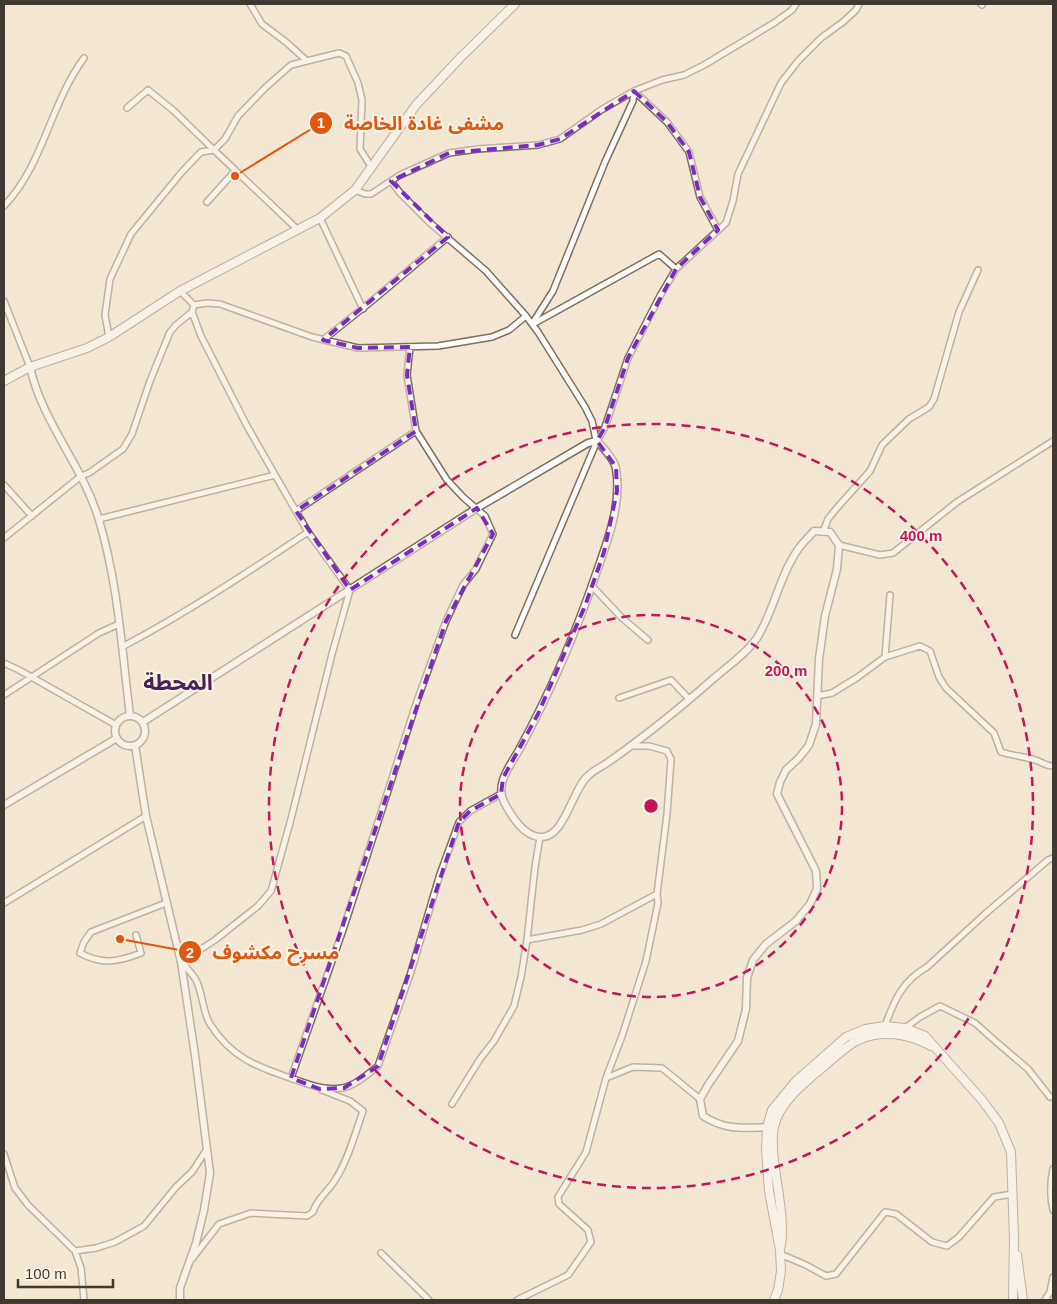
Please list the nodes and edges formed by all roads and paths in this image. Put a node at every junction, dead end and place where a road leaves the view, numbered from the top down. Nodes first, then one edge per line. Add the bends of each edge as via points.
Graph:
1 (250, 4) edge
2 (515, 4) edge
3 (796, 4) edge
4 (859, 4) edge
5 (84, 58) dead end
6 (307, 61) junction
7 (634, 91) junction
8 (127, 108) dead end
9 (214, 150) junction
10 (372, 168) junction
11 (236, 172) junction
12 (391, 181) junction
13 (355, 190) junction
14 (207, 202) dead end
15 (4, 206) edge
16 (320, 218) junction
17 (297, 229) junction
18 (718, 230) junction
19 (448, 238) junction
20 (676, 269) junction
21 (978, 270) dead end
22 (180, 291) junction
23 (4, 301) edge
24 (194, 305) junction
25 (363, 309) junction
26 (192, 312) junction
27 (526, 316) junction
28 (532, 324) junction
29 (109, 337) junction
30 (323, 340) junction
31 (410, 347) junction
32 (30, 367) junction
33 (4, 381) edge
34 (416, 431) junction
35 (596, 441) junction
36 (1053, 441) edge
37 (275, 475) junction
38 (81, 476) junction
39 (4, 484) edge
40 (478, 508) junction
41 (296, 512) junction
42 (32, 516) junction
43 (99, 519) junction
44 (308, 532) junction
45 (824, 532) junction
46 (4, 538) edge
47 (839, 545) junction
48 (592, 586) junction
49 (350, 590) junction
50 (890, 595) dead end
51 (119, 624) junction
52 (515, 635) dead end
53 (648, 640) dead end
54 (122, 647) junction
55 (885, 657) junction
56 (4, 663) edge
57 (31, 677) junction
58 (4, 695) edge
59 (817, 696) junction
60 (619, 698) dead end
61 (689, 700) junction
62 (130, 716) junction
63 (143, 722) junction
64 (116, 725) junction
65 (117, 738) junction
66 (135, 745) junction
67 (629, 746) junction
68 (1053, 766) edge
69 (501, 794) junction
70 (4, 805) edge
71 (146, 816) junction
72 (540, 837) junction
73 (1053, 858) edge
74 (657, 894) junction
75 (166, 903) junction
76 (4, 904) edge
77 (136, 935) dead end
78 (527, 940) junction
79 (181, 962) junction
80 (885, 1026) junction
81 (905, 1028) junction
82 (937, 1050) junction
83 (291, 1078) junction
84 (606, 1078) junction
85 (320, 1089) junction
86 (1050, 1097) dead end
87 (700, 1099) junction
88 (452, 1104) dead end
89 (770, 1126) junction
90 (207, 1148) junction
91 (4, 1154) edge
92 (1053, 1169) edge
93 (1013, 1194) junction
94 (1053, 1210) edge
95 (1014, 1238) junction
96 (75, 1251) junction
97 (780, 1252) junction
98 (381, 1253) dead end
99 (190, 1261) junction
100 (1053, 1277) edge
101 (84, 1300) edge
102 (180, 1300) edge
103 (429, 1300) edge
104 (517, 1300) edge
105 (774, 1300) edge
106 (1013, 1300) edge
107 (1023, 1300) edge
108 (1045, 1300) edge

1 - 6 street via 262,24
2 - 10 main road via 416,105
3 - 7 street via 774,23 704,65
4 - 18 street via 798,61 781,83 738,174 726,222
5 - 15 street via 62,93 30,171
6 - 9 street via 291,65 265,88 238,116
6 - 10 street via 340,53 346,56 362,100 360,149
7 - 12 street via 560,139 538,146 449,153
7 - 18 street via 667,122 689,152 700,197
7 - 28 street via 633,101 553,291
8 - 9 street via 148,90
9 - 11 street
9 - 29 street via 201,152 131,234 110,279 105,315
10 - 13 main road
11 - 14 street
11 - 17 street
12 - 13 street via 371,194
12 - 19 street
13 - 16 main road
16 - 17 main road
16 - 25 street
17 - 22 main road
18 - 20 street
19 - 25 street
19 - 27 street via 486,271
20 - 28 street via 659,254
20 - 35 street via 628,358 605,427
21 - 45 street via 959,312 934,399 929,407 909,419 882,445 870,471 828,519
22 - 24 street
22 - 29 main road
23 - 32 street
24 - 26 street
24 - 30 street via 220,304
25 - 30 street
26 - 37 street via 247,426
26 - 38 street via 170,332 132,434 123,449
27 - 28 street
27 - 31 street via 509,330 492,337
28 - 35 street via 585,407
29 - 32 main road
30 - 31 street via 358,348
31 - 34 street via 407,375
32 - 33 main road
32 - 38 street via 50,419
34 - 40 street via 447,480
34 - 41 street
35 - 40 street
35 - 48 street via 616,467 617,490 614,513
35 - 52 street
36 - 47 street via 958,502 893,553 880,555
37 - 41 street
37 - 43 street
38 - 42 street
38 - 43 street
39 - 42 street
40 - 49 street
40 - 83 street via 493,534 446,621 416,701 341,936
41 - 44 street
42 - 46 street
43 - 51 street
44 - 49 street
44 - 54 street via 222,590
45 - 47 street via 830,532
45 - 61 street via 814,531 797,550 756,638 740,657
47 - 59 street via 819,659
48 - 53 street
48 - 69 street via 538,714 503,778
49 - 63 street
49 - 79 street via 271,891 258,906
50 - 55 street
51 - 54 street
51 - 57 street via 99,633
54 - 62 street
55 - 59 street via 832,693
55 - 68 street via 920,646 930,651 938,677 994,733 1001,752
56 - 57 street
57 - 58 street
57 - 64 street
59 - 87 street via 816,724 809,745 786,770 777,794 816,871 817,889 806,910 766,944 753,960 738,1041
60 - 61 street via 671,680
61 - 67 street
62 - 63 street
62 - 64 street
63 - 66 street via 145,733
64 - 65 street
65 - 66 street via 125,745
65 - 70 street
66 - 71 street
67 - 72 street via 587,776 564,820 553,834
67 - 74 street via 649,746 668,751 671,759
69 - 72 street via 511,815 526,831
69 - 85 street via 470,811 459,822 378,1066 344,1088
71 - 75 street
71 - 76 street
72 - 78 street
73 - 80 street via 985,914 927,968 917,973 895,997
74 - 78 street via 601,924
74 - 84 street via 646,961
75 - 77 street via 91,932 80,952 102,961 123,960 141,954
75 - 79 street
78 - 88 street via 514,1006
79 - 83 street via 196,979 208,1022 228,1046 264,1070
79 - 90 street
80 - 81 main road
80 - 89 main road via 865,1029 846,1037 817,1061 772,1110
81 - 82 main road via 925,1036
81 - 86 street via 940,1006 953,1012 974,1023 1028,1069
82 - 89 main road via 896,1034 858,1040 796,1092
82 - 93 main road via 999,1123 1011,1152
83 - 85 street
84 - 87 street via 633,1067 662,1068
84 - 104 street via 586,1152 558,1197 559,1204 588,1230 591,1242 568,1275
85 - 99 street via 350,1100 363,1111 336,1180 316,1203 313,1212 307,1216 251,1214 219,1224
87 - 89 street via 703,1116 716,1124 736,1128
89 - 97 main road via 766,1150 769,1191
90 - 96 street via 192,1172 144,1226 115,1242
90 - 99 street via 210,1173
91 - 96 street via 15,1188
92 - 94 street
93 - 95 main road
93 - 97 street via 994,1197 960,1237 947,1246 932,1242 896,1214 885,1212 836,1274 826,1276
95 - 106 main road
95 - 107 main road
96 - 101 street via 82,1268
97 - 105 main road via 780,1277
98 - 103 street
99 - 102 street via 180,1288
100 - 108 street

